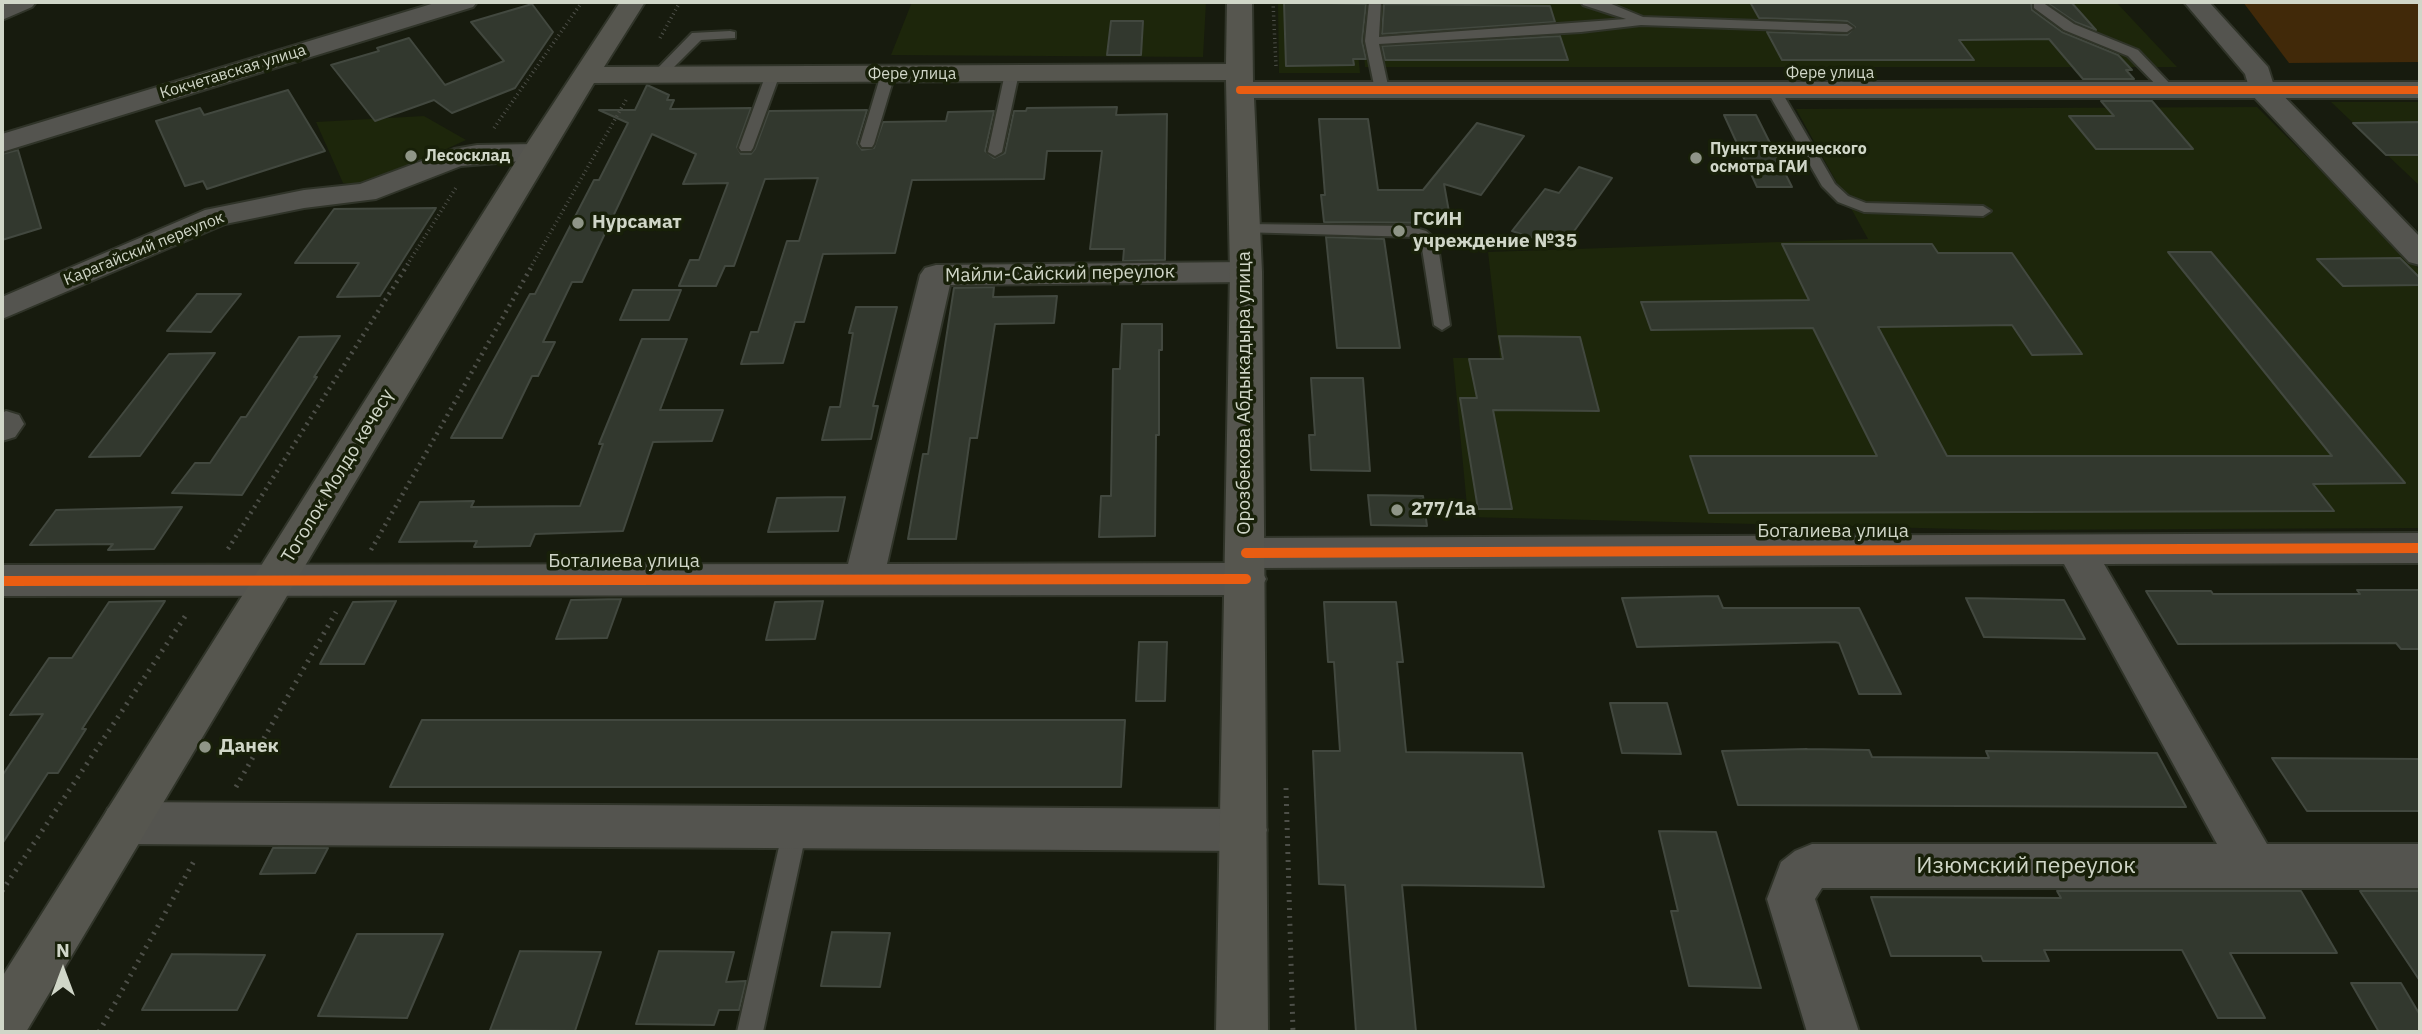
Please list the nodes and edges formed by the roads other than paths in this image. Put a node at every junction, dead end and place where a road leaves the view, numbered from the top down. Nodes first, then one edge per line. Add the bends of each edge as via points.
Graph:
1 (23, 2) edge
2 (464, 2) edge
3 (632, 2) edge
4 (1240, 2) edge
5 (1375, 2) edge
6 (1587, 2) edge
7 (2196, 2) edge
8 (2038, 5) dead end
9 (2, 12) edge
10 (1641, 21) junction
11 (1847, 28) dead end
12 (730, 35) dead end
13 (1372, 41) junction
14 (1012, 73) junction
15 (773, 74) junction
16 (888, 74) junction
17 (585, 75) junction
18 (649, 75) junction
19 (1240, 81) junction
20 (2167, 88) junction
21 (2261, 88) junction
22 (1773, 89) junction
23 (1382, 90) junction
24 (2420, 90) edge
25 (2, 143) edge
26 (867, 144) dead end
27 (746, 148) dead end
28 (995, 152) dead end
29 (535, 153) junction
30 (1983, 211) dead end
31 (1245, 229) junction
32 (2420, 255) edge
33 (1246, 272) junction
34 (2, 309) edge
35 (1442, 325) dead end
36 (2075, 548) junction
37 (2420, 548) edge
38 (1246, 566) junction
39 (864, 579) junction
40 (274, 580) junction
41 (2, 581) edge
42 (124, 823) junction
43 (795, 829) junction
44 (1244, 830) junction
45 (2254, 866) junction
46 (2420, 866) edge
47 (2, 1024) edge
48 (750, 1032) edge
49 (1242, 1032) edge
50 (1833, 1032) edge

1 - 9 street
2 - 25 street, Кокчетавская улица
3 - 17 street, Тоголок Молдо көчөсү
4 - 19 street, Орозбекова Абдыкадыра улица
5 - 13 lane
6 - 10 lane
7 - 21 street via 2258,74
8 - 20 lane via 2069,27 2133,53
10 - 11 lane
10 - 13 lane
12 - 18 lane via 697,36
13 - 23 lane
14 - 16 street, Фере улица
14 - 19 street, Фере улица
14 - 28 lane
15 - 16 street, Фере улица
15 - 18 street, Фере улица
15 - 27 lane
16 - 26 lane
17 - 18 street, Фере улица
17 - 29 street, Тоголок Молдо көчөсү
19 - 23 street, Фере улица
19 - 31 street, Орозбекова Абдыкадыра улица
20 - 21 street, Фере улица
20 - 22 street, Фере улица
21 - 24 street, Фере улица
21 - 32 street
22 - 23 street, Фере улица
22 - 30 lane via 1829,186 1843,199 1864,207
29 - 34 street, Карагайский переулок via 454,158 365,193 304,199 216,217
29 - 40 street, Тоголок Молдо көчөсү
31 - 33 street, Орозбекова Абдыкадыра улица
31 - 35 lane via 1421,234 1429,240
33 - 38 street, Орозбекова Абдыкадыра улица
33 - 39 street, Майли-Сайский переулок via 936,275
36 - 37 street, Боталиева улица
36 - 38 street, Боталиева улица
36 - 45 street
38 - 39 street, Боталиева улица
38 - 44 street, Орозбекова Абдыкадыра улица
39 - 40 street, Боталиева улица
40 - 41 street, Боталиева улица
40 - 42 street, Тоголок Молдо көчөсү
42 - 43 street
42 - 47 street, Тоголок Молдо көчөсү
43 - 44 street
43 - 48 lane
44 - 49 street, Орозбекова Абдыкадыра улица
45 - 46 street, Изюмский переулок
45 - 50 street, Изюмский переулок via 1812,866 1798,878 1791,899

